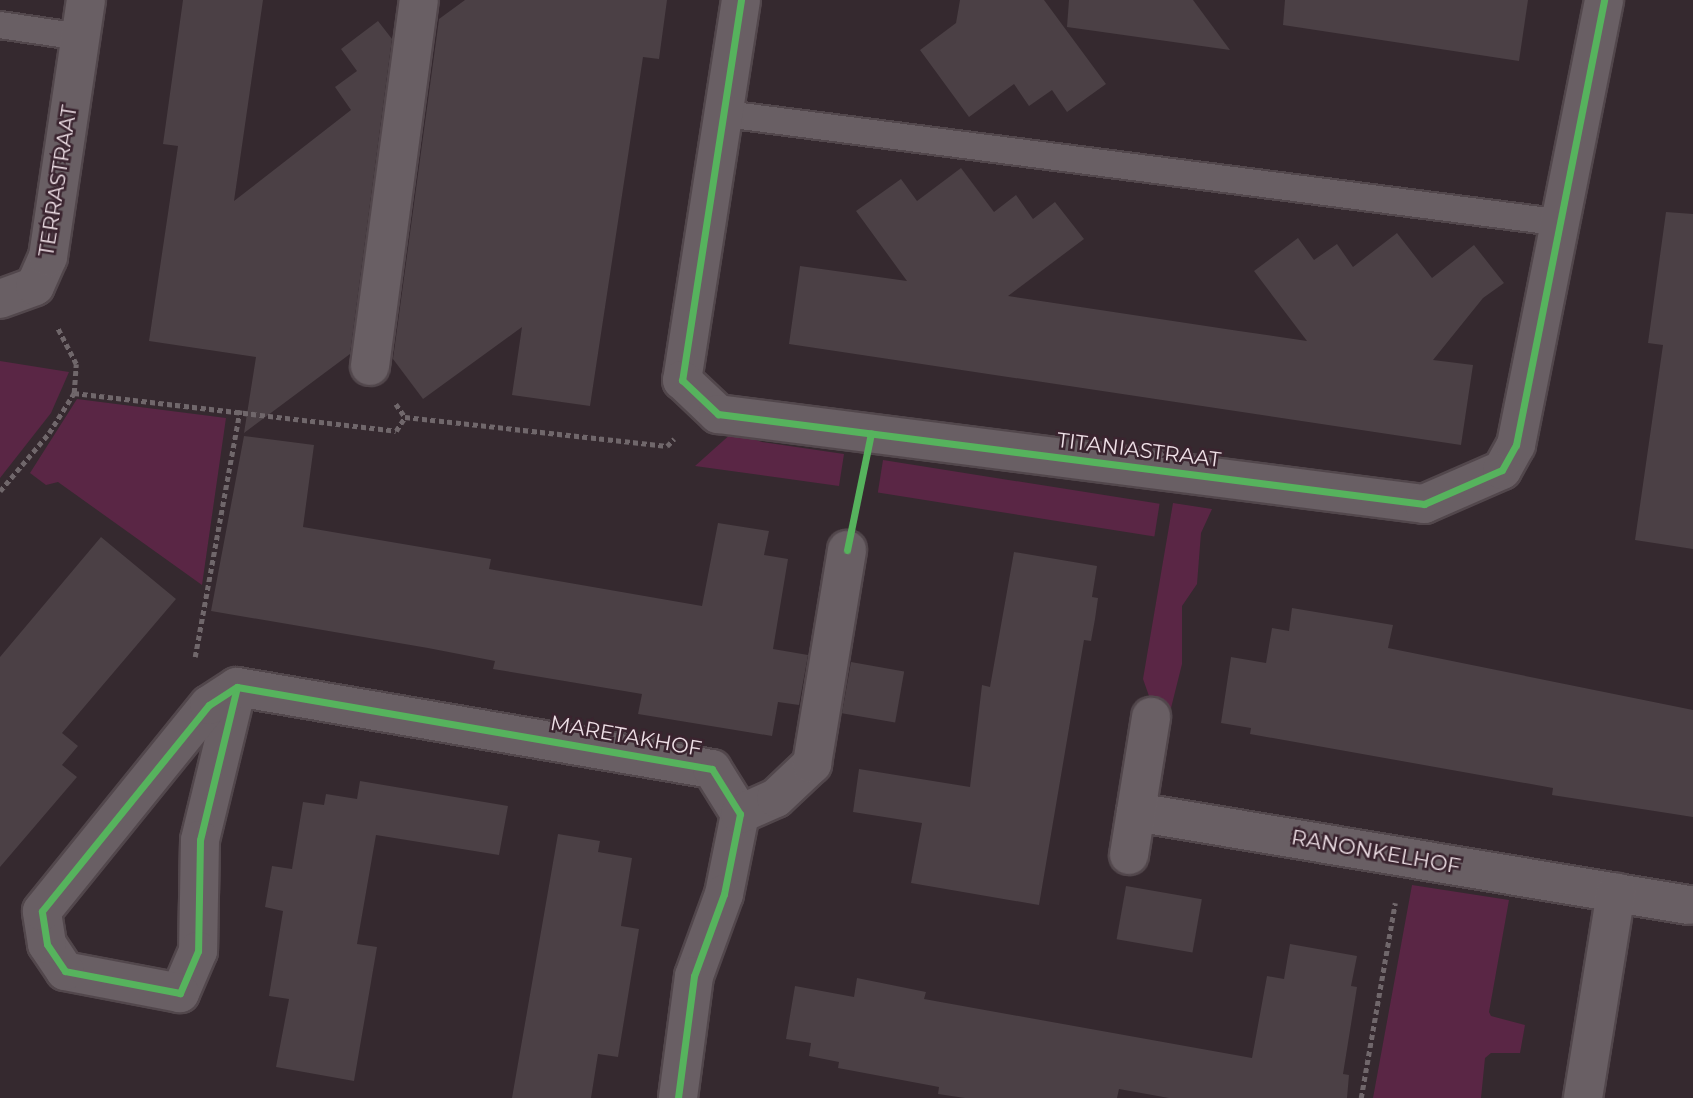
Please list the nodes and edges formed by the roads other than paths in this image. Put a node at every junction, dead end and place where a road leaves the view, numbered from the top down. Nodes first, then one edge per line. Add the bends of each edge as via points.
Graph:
1 (86, 0) edge
2 (419, 0) edge
3 (741, 0) edge
4 (1604, 0) edge
5 (0, 25) edge
6 (80, 37) junction
7 (726, 114) junction
8 (1563, 223) junction
9 (0, 299) edge
10 (370, 366) road end
11 (847, 550) dead end
12 (223, 696) junction
13 (1152, 717) dead end
14 (1136, 812) junction
15 (740, 814) junction
16 (1129, 855) dead end
17 (1616, 893) junction
18 (1688, 905) dead end
19 (678, 1098) edge
20 (1583, 1098) edge

1 - 6 street, TERRASTRAAT
2 - 10 street
3 - 7 street, TITANIASTRAAT
4 - 8 street, TITANIASTRAAT
5 - 6 lane
6 - 9 street, TERRASTRAAT via 48,257 35,286
7 - 8 lane
7 - 8 street, TITANIASTRAAT via 682,380 718,414 1424,503 1502,470 1516,445
11 - 15 street via 812,764 776,798
12 - 12 street via 42,911 47,944 65,971 180,993 198,951 200,840
12 - 15 street, MARETAKHOF via 712,769
13 - 14 street
14 - 16 street
14 - 17 street, RANONKELHOF
15 - 19 street via 724,894 694,976
17 - 18 street, RANONKELHOF
17 - 20 street

